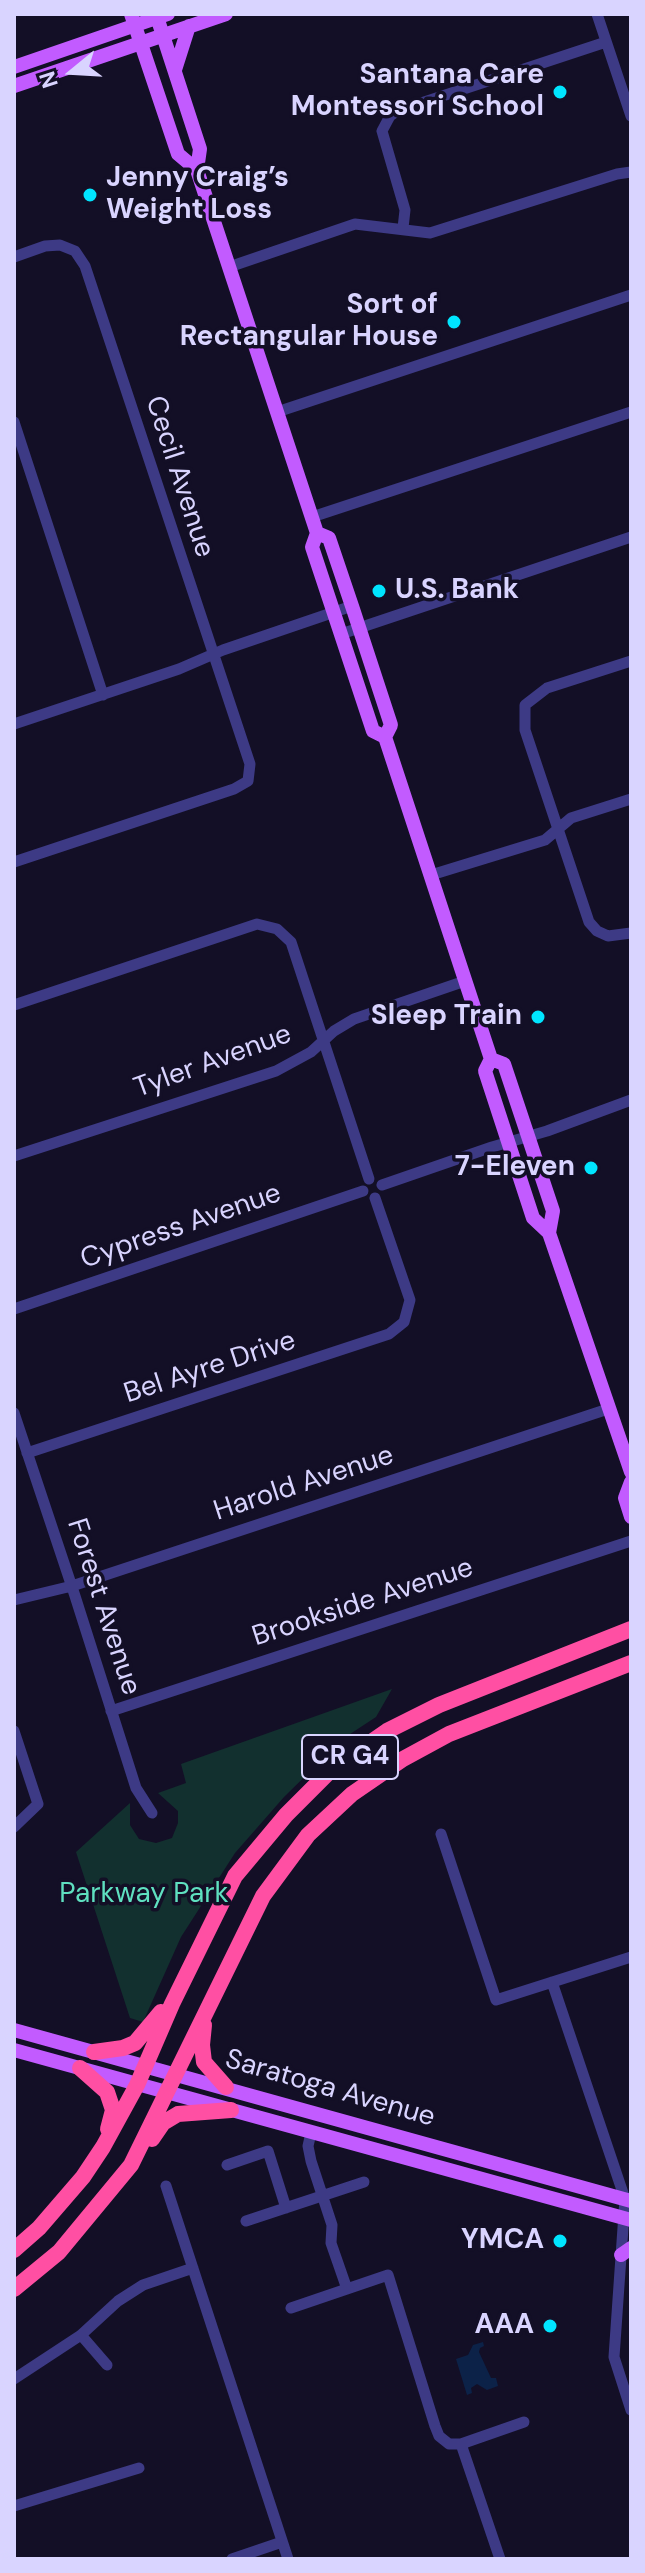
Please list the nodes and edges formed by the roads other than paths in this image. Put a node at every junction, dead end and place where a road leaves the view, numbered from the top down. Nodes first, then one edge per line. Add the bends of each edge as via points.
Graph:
1 (117, 14) edge
2 (226, 14) edge
3 (597, 14) edge
4 (160, 15) edge
5 (132, 19) edge
6 (189, 26) junction
7 (162, 34) junction
8 (99, 36) junction
9 (141, 42) junction
10 (606, 42) junction
11 (14, 67) edge
12 (175, 70) junction
13 (14, 86) edge
14 (631, 116) edge
15 (197, 170) junction
16 (631, 172) edge
17 (403, 228) junction
18 (14, 257) edge
19 (229, 267) junction
20 (631, 295) edge
21 (277, 412) junction
22 (631, 412) edge
23 (14, 422) edge
24 (312, 517) junction
25 (317, 533) junction
26 (631, 537) edge
27 (352, 606) junction
28 (333, 612) junction
29 (359, 628) junction
30 (341, 634) junction
31 (212, 655) junction
32 (631, 661) edge
33 (103, 695) junction
34 (14, 724) edge
35 (385, 737) junction
36 (631, 799) edge
37 (557, 830) junction
38 (14, 862) edge
39 (431, 875) junction
40 (631, 933) edge
41 (465, 981) junction
42 (14, 1005) edge
43 (324, 1041) junction
44 (491, 1059) junction
45 (631, 1100) edge
46 (528, 1135) junction
47 (508, 1142) junction
48 (14, 1156) edge
49 (366, 1185) junction
50 (382, 1185) junction
51 (375, 1198) junction
52 (549, 1233) junction
53 (14, 1309) edge
54 (608, 1409) junction
55 (14, 1413) edge
56 (27, 1453) junction
57 (631, 1472) edge
58 (631, 1482) edge
59 (631, 1517) edge
60 (631, 1541) edge
61 (72, 1586) junction
62 (14, 1600) edge
63 (626, 1630) edge
64 (631, 1663) edge
65 (631, 1673) edge
66 (557, 1691) junction
67 (111, 1711) junction
68 (14, 1731) edge
69 (152, 1813) dead end
70 (14, 1827) edge
71 (441, 1834) dead end
72 (631, 1957) edge
73 (552, 1982) junction
74 (212, 1998) junction
75 (172, 2004) junction
76 (14, 2030) edge
77 (14, 2050) edge
78 (94, 2052) junction
79 (145, 2067) junction
80 (80, 2068) junction
81 (175, 2074) junction
82 (137, 2085) junction
83 (226, 2087) junction
84 (166, 2093) junction
85 (231, 2110) junction
86 (311, 2133) junction
87 (103, 2147) junction
88 (131, 2165) junction
89 (227, 2165) dead end
90 (364, 2182) dead end
91 (166, 2186) dead end
92 (323, 2196) junction
93 (628, 2200) edge
94 (286, 2208) junction
95 (627, 2219) edge
96 (246, 2221) dead end
97 (14, 2250) edge
98 (626, 2252) edge
99 (193, 2268) junction
100 (14, 2289) edge
101 (347, 2289) junction
102 (291, 2308) dead end
103 (81, 2335) junction
104 (107, 2365) dead end
105 (14, 2379) edge
106 (626, 2379) edge
107 (631, 2410) edge
108 (524, 2422) dead end
109 (461, 2444) junction
110 (139, 2468) dead end
111 (14, 2506) edge
112 (282, 2542) junction
113 (232, 2559) edge
114 (288, 2559) edge
115 (500, 2559) edge

1 - 8 main road
2 - 6 main road
3 - 10 street
4 - 5 main road
4 - 7 main road
5 - 8 main road
5 - 9 main road
6 - 7 main road
6 - 12 main road
7 - 9 main road
7 - 12 main road
8 - 11 main road
9 - 13 main road
9 - 15 main road via 178,154
10 - 14 street
10 - 17 street via 390,116 382,131 405,210
12 - 15 main road via 200,149
15 - 19 main road
16 - 17 street via 430,233
17 - 19 street via 355,224
18 - 31 street, Cecil Avenue via 60,245 75,251 85,266
19 - 21 main road
20 - 21 street
21 - 24 main road
22 - 24 street
23 - 33 street
24 - 25 main road
25 - 27 main road via 329,538
25 - 28 main road via 312,547
26 - 29 street
27 - 28 street
27 - 29 main road
28 - 30 main road
28 - 31 street
29 - 30 street
29 - 35 main road via 391,725
30 - 35 main road via 373,731
31 - 33 street
31 - 38 street, Cecil Avenue via 250,764 248,781
32 - 37 street via 547,688 525,705 525,730
33 - 34 street
35 - 39 main road
36 - 37 street via 571,818
37 - 39 street via 545,840
37 - 40 street via 593,927 614,937
39 - 41 main road
41 - 43 street, Tyler Avenue via 354,1019
41 - 44 main road
42 - 43 street via 257,924 277,929 291,942
43 - 48 street, Tyler Avenue via 276,1071
43 - 49 street
44 - 46 main road via 504,1064
44 - 47 main road via 485,1071
45 - 46 street
46 - 47 street
46 - 52 main road via 553,1211
47 - 50 street
47 - 52 main road via 533,1218
49 - 50 street via 375,1179
49 - 51 street via 367,1196
49 - 53 street, Cypress Avenue
50 - 51 street
51 - 56 street, Bel Ayre Drive via 410,1300 404,1322 389,1334
52 - 54 main road
54 - 57 main road
54 - 61 street, Harold Avenue
55 - 56 street, Forest Avenue
56 - 61 street, Forest Avenue
58 - 59 main road via 625,1498
60 - 67 street, Brookside Avenue
61 - 62 street, Harold Avenue
61 - 67 street, Forest Avenue
63 - 75 highway, CR G4 via 439,1705 387,1731 332,1769 235,1876
64 - 66 highway, CR G4
65 - 66 highway
66 - 74 highway, CR G4 via 449,1734 352,1794 308,1835 263,1896
67 - 69 street, Forest Avenue via 136,1788
68 - 70 street via 38,1804
71 - 73 street via 496,2000
72 - 73 street
73 - 93 street
74 - 81 highway, CR G4
74 - 83 highway via 202,2054
75 - 78 highway via 135,2043
75 - 79 highway, CR G4
76 - 78 main road, Saratoga Avenue
77 - 80 main road, Saratoga Avenue
78 - 79 main road, Saratoga Avenue
79 - 81 main road, Saratoga Avenue
79 - 82 highway, CR G4
80 - 82 main road, Saratoga Avenue
80 - 87 highway via 107,2092 113,2110
81 - 83 main road, Saratoga Avenue
81 - 84 highway, CR G4
82 - 84 main road, Saratoga Avenue
82 - 87 highway, CR G4
83 - 93 main road, Saratoga Avenue
84 - 85 main road, Saratoga Avenue
84 - 88 highway, CR G4
85 - 86 main road, Saratoga Avenue
85 - 88 highway via 188,2111 169,2118
86 - 92 street via 308,2146
86 - 95 main road, Saratoga Avenue
87 - 97 highway, CR G4 via 39,2228
88 - 100 highway, CR G4 via 59,2252
89 - 94 street via 268,2151
90 - 92 street
91 - 99 street
92 - 94 street
92 - 101 street
93 - 95 street
94 - 96 street
95 - 98 street
98 - 106 street via 614,2357
99 - 103 street via 143,2285
99 - 112 street
101 - 102 street
101 - 109 street via 388,2275 439,2436 449,2444
103 - 104 street
103 - 105 street
106 - 107 street
108 - 109 street
109 - 115 street
110 - 111 street
112 - 113 street
112 - 114 street

